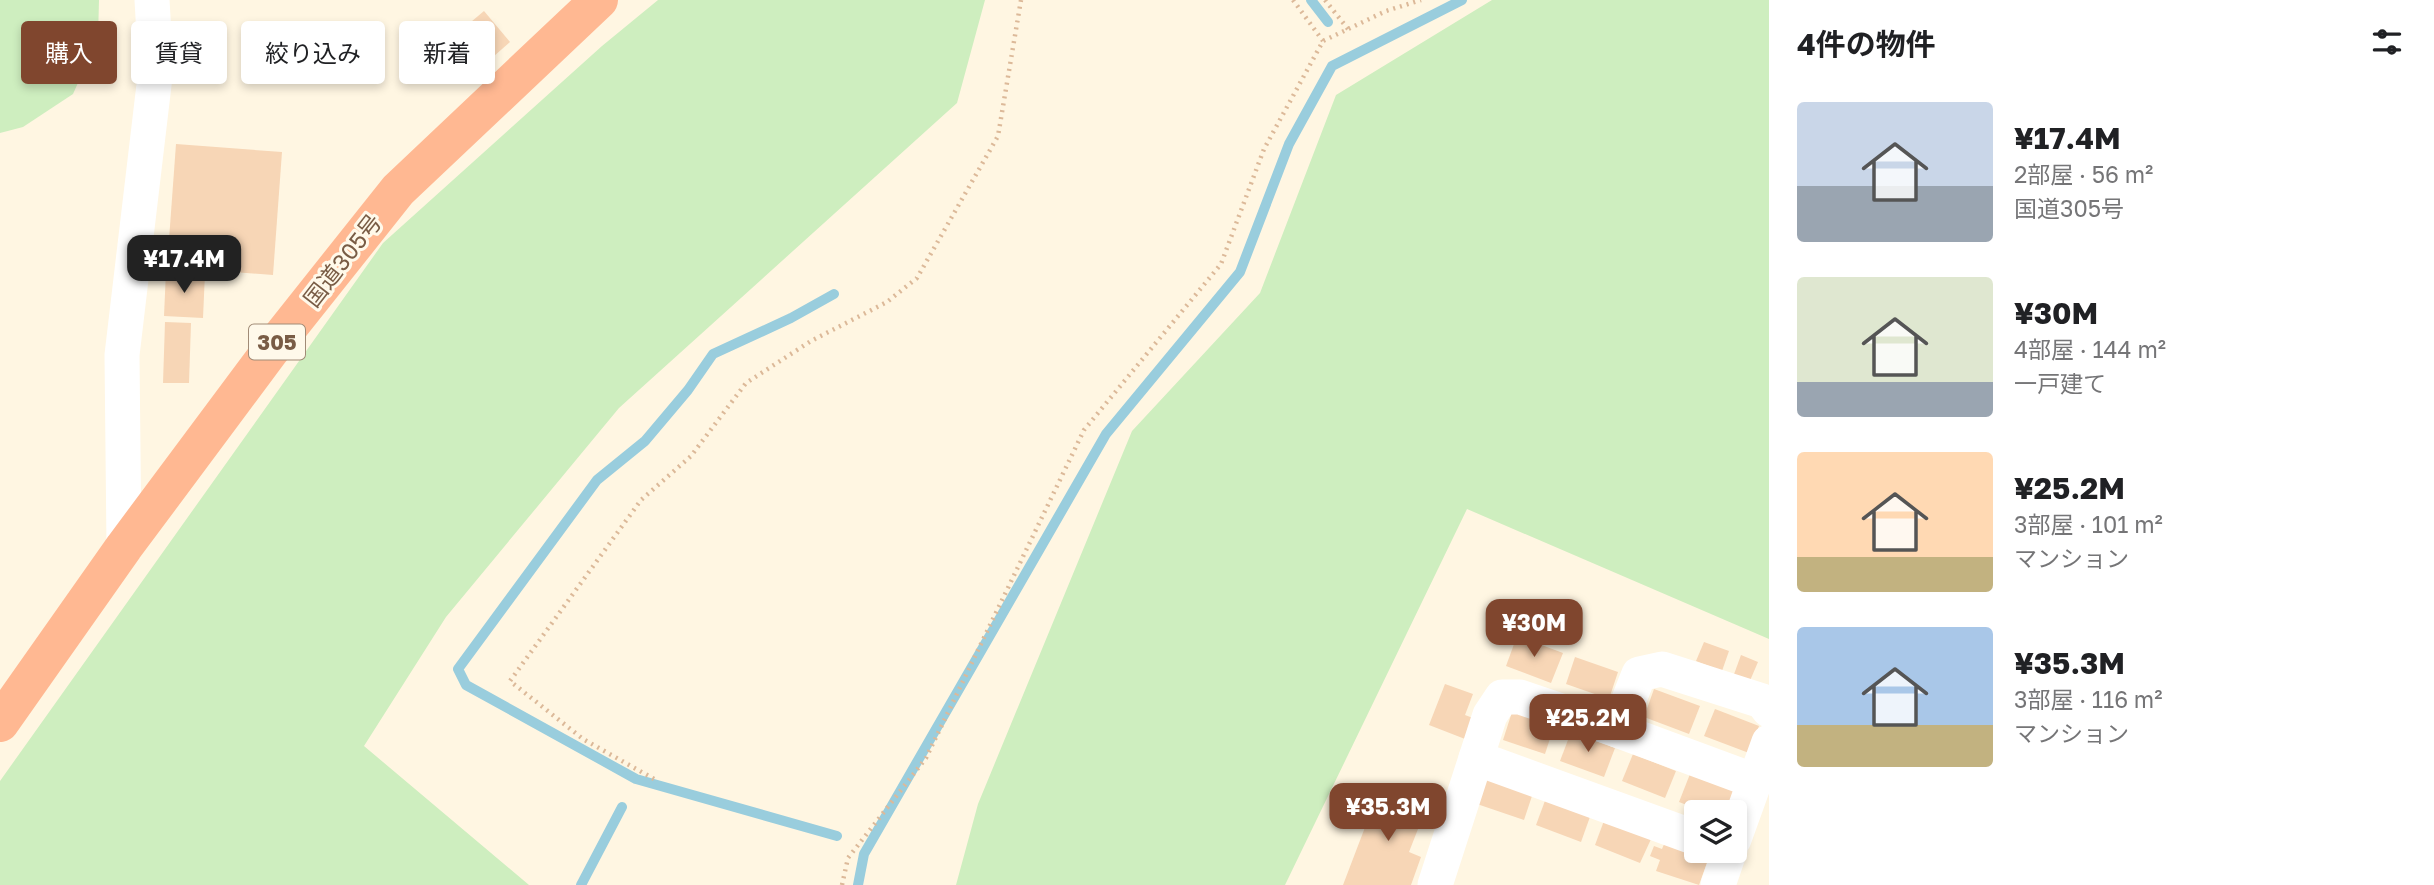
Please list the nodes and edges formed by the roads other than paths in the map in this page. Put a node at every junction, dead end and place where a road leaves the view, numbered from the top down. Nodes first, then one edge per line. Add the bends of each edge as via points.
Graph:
1 (152, 0) edge
2 (599, 0) edge
3 (124, 547) junction
4 (1769, 710) edge
5 (0, 723) edge
6 (1617, 730) junction
7 (1769, 742) edge
8 (1476, 758) junction
9 (1755, 781) junction
10 (1747, 803) edge
11 (1684, 834) edge
12 (1726, 863) edge
13 (1434, 885) edge
14 (1718, 885) edge

1 - 3 street via 156,68 122,355
2 - 3 highway, 国道305号 / 305 via 398,190 270,351
3 - 5 highway, 国道305号 / 305
4 - 6 street via 1762,701 1662,669 1639,674
6 - 8 street via 1520,697 1502,696 1490,715
6 - 9 street
7 - 9 street
8 - 11 street
8 - 13 street
9 - 10 street
12 - 14 street

